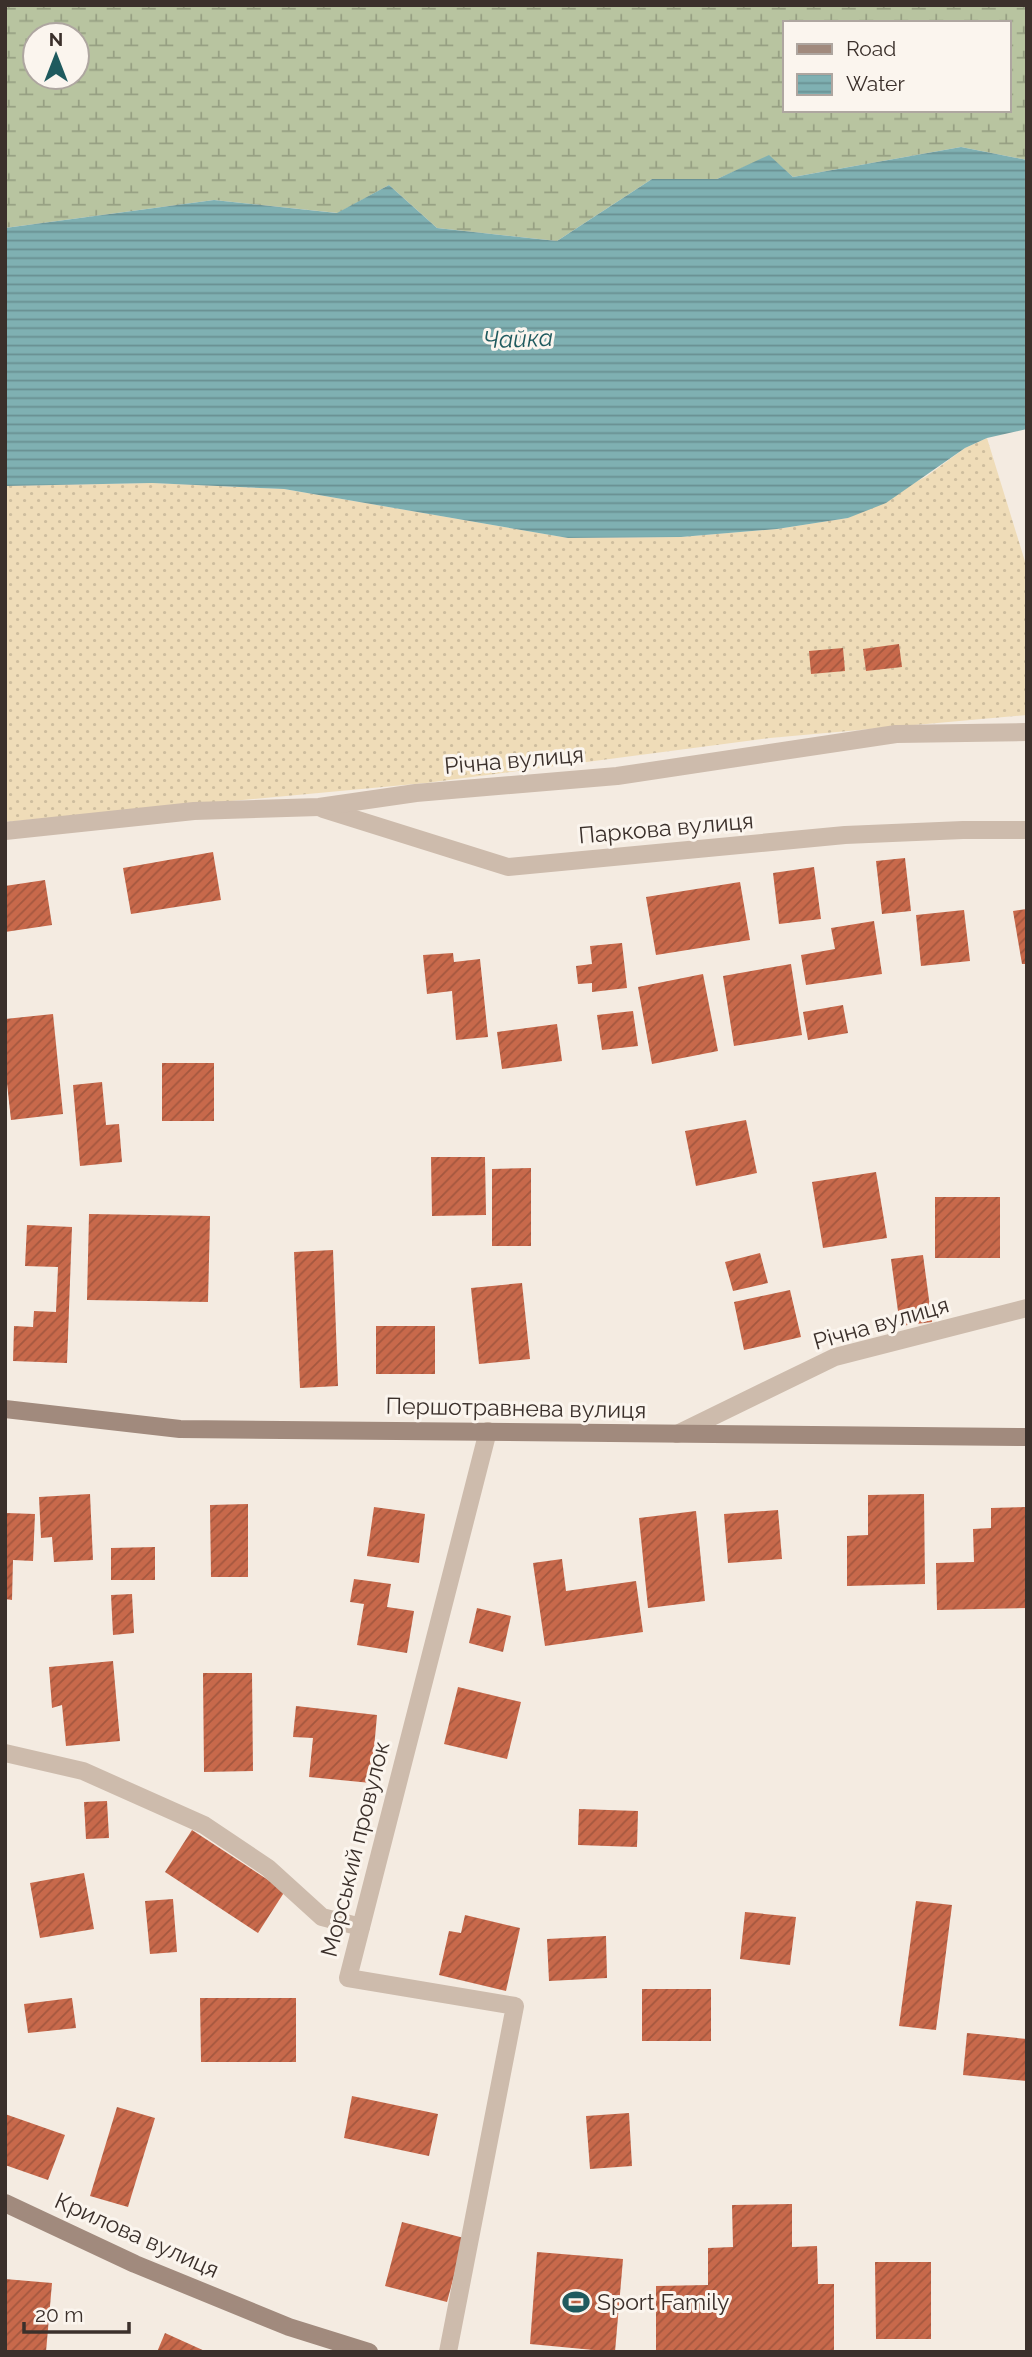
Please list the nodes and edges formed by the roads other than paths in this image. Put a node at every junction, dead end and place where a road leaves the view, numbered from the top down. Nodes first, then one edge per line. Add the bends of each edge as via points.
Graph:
1 (1027, 732) edge
2 (319, 807) junction
3 (1027, 830) edge
4 (5, 831) edge
5 (1027, 1308) edge
6 (5, 1409) edge
7 (488, 1432) junction
8 (677, 1434) junction
9 (1027, 1437) edge
10 (5, 1753) edge
11 (361, 1927) junction
12 (5, 2203) edge
13 (369, 2352) edge
14 (448, 2352) edge

1 - 2 street, Річна вулиця via 897,734 617,776 416,793
2 - 3 street, Паркова вулиця via 508,867 845,835
2 - 4 street, Річна вулиця via 194,811
5 - 8 street, Річна вулиця via 835,1357
6 - 7 street, Першотравнева вулиця via 180,1429
7 - 8 street, Першотравнева вулиця
7 - 11 street, Морський провулок
8 - 9 street, Першотравнева вулиця
10 - 11 street via 83,1771 204,1825 268,1868 322,1917
11 - 14 street, Морський провулок via 348,1978 515,2006
12 - 13 street, Крилова вулиця via 289,2327

